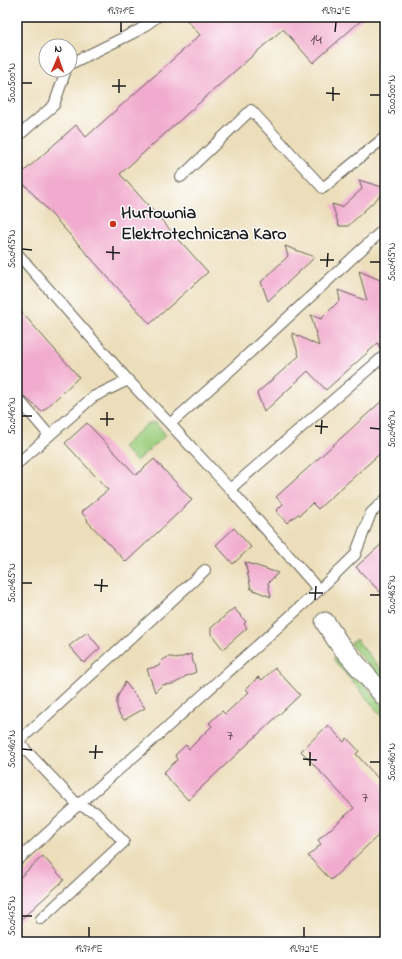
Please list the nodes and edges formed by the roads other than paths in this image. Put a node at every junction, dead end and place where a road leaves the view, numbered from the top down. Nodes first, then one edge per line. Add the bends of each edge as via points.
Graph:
1 (157, 17) edge
2 (78, 60) edge
3 (63, 78) edge
4 (17, 137) edge
5 (385, 137) edge
6 (181, 177) dead end
7 (385, 228) edge
8 (17, 253) edge
9 (385, 355) edge
10 (128, 380) junction
11 (20, 401) dead end
12 (170, 424) junction
13 (49, 435) junction
14 (17, 464) edge
15 (230, 489) junction
16 (385, 500) edge
17 (205, 570) dead end
18 (319, 590) junction
19 (325, 622) dead end
20 (385, 697) edge
21 (17, 742) edge
22 (78, 805) junction
23 (17, 861) edge
24 (41, 919) dead end

1 - 2 lane via 139,30
3 - 4 lane via 54,105
5 - 6 lane via 323,188 251,110
7 - 12 lane
8 - 10 lane
9 - 15 lane
10 - 12 lane
10 - 13 lane via 93,397
11 - 13 lane
12 - 15 lane
13 - 14 lane
15 - 18 lane
16 - 18 lane via 371,513 355,555
17 - 21 lane
18 - 22 lane
19 - 20 street via 340,645
21 - 22 lane
22 - 23 lane
22 - 24 lane via 95,812 124,842

